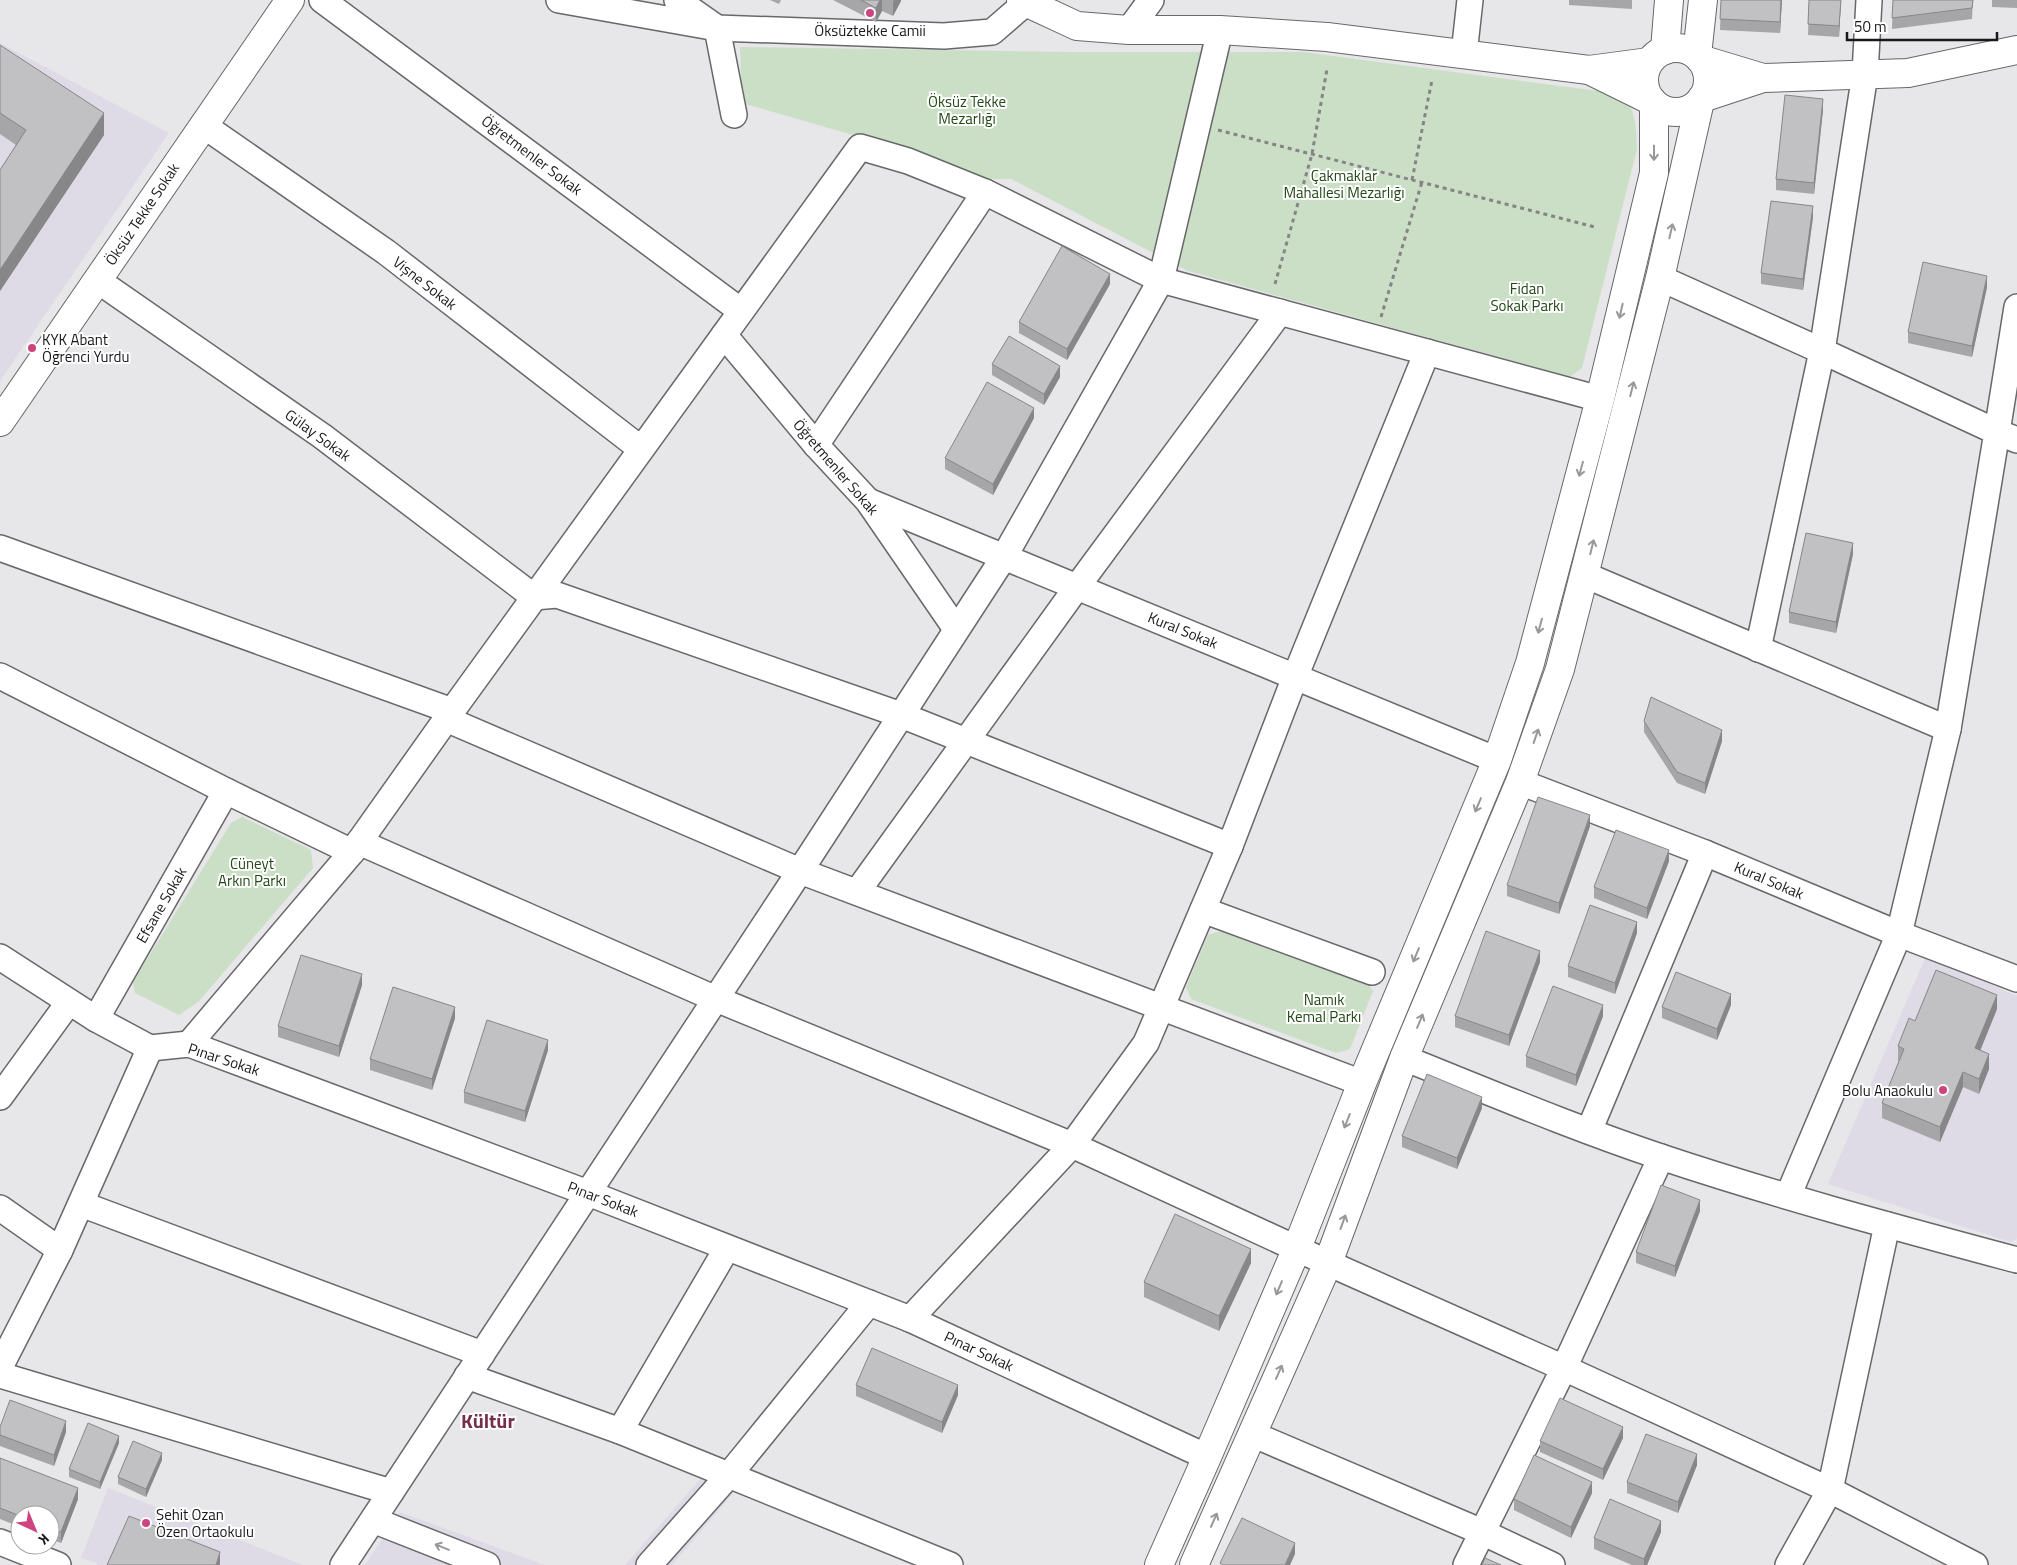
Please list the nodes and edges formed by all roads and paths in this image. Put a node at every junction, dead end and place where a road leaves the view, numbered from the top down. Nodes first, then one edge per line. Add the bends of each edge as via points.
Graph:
1 (322, 0) edge
2 (559, 0) edge
3 (677, 0) edge
4 (1151, 0) edge
5 (1470, 0) edge
6 (1669, 0) edge
7 (1703, 0) edge
8 (1869, 0) edge
9 (1026, 1) edge
10 (282, 2) edge
11 (717, 28) junction
12 (1129, 30) junction
13 (1220, 30) junction
14 (2017, 50) edge
15 (1464, 54) junction
16 (1657, 56) junction
17 (1698, 57) junction
18 (1327, 69) dead end
19 (1589, 70) junction
20 (1865, 74) junction
21 (1763, 78) junction
22 (1432, 80) dead end
23 (1701, 100) junction
24 (1653, 102) junction
25 (734, 115) dead end
26 (1198, 124) junction
27 (203, 125) junction
28 (1312, 154) junction
29 (1412, 180) junction
30 (1422, 182) junction
31 (985, 192) junction
32 (1595, 227) dead end
33 (1660, 278) junction
34 (97, 280) junction
35 (1161, 280) junction
36 (1275, 284) dead end
37 (2017, 308) edge
38 (741, 311) junction
39 (1280, 312) junction
40 (1381, 318) dead end
41 (724, 335) junction
42 (1427, 352) junction
43 (1822, 352) junction
44 (1600, 399) junction
45 (0, 422) edge
46 (2007, 436) edge
47 (816, 445) junction
48 (641, 449) junction
49 (868, 501) junction
50 (0, 548) edge
51 (1004, 557) junction
52 (1585, 576) junction
53 (1076, 587) junction
54 (534, 597) junction
55 (956, 630) junction
56 (1758, 649) junction
57 (0, 676) edge
58 (1295, 677) junction
59 (449, 715) junction
60 (901, 715) junction
61 (1948, 730) junction
62 (966, 741) junction
63 (1497, 760) junction
64 (1520, 782) junction
65 (226, 791) junction
66 (1230, 846) junction
67 (356, 847) junction
68 (1705, 853) junction
69 (800, 871) junction
70 (857, 892) junction
71 (1203, 910) junction
72 (1900, 934) junction
73 (0, 957) edge
74 (1372, 972) dead end
75 (2017, 979) edge
76 (716, 999) junction
77 (69, 1002) junction
78 (1162, 1007) junction
79 (96, 1019) junction
80 (189, 1044) junction
81 (150, 1048) junction
82 (1404, 1058) junction
83 (1362, 1083) junction
84 (0, 1097) edge
85 (1589, 1131) junction
86 (1072, 1145) junction
87 (1661, 1157) junction
88 (588, 1193) junction
89 (1788, 1196) junction
90 (81, 1204) junction
91 (0, 1208) edge
92 (1887, 1225) junction
93 (727, 1248) junction
94 (1296, 1248) junction
95 (60, 1250) junction
96 (2017, 1260) edge
97 (1328, 1263) junction
98 (869, 1303) junction
99 (910, 1319) junction
100 (482, 1354) junction
101 (0, 1367) edge
102 (1564, 1368) junction
103 (0, 1375) edge
104 (467, 1376) junction
105 (620, 1431) junction
106 (1252, 1434) junction
107 (1207, 1457) junction
108 (729, 1474) junction
109 (1830, 1490) junction
110 (391, 1492) junction
111 (373, 1520) junction
112 (1482, 1532) junction
113 (0, 1542) edge
114 (345, 1564) edge
115 (58, 1565) edge
116 (487, 1565) edge
117 (649, 1565) edge
118 (950, 1565) edge
119 (1158, 1565) edge
120 (1194, 1565) edge
121 (1466, 1565) edge
122 (1552, 1565) edge
123 (1788, 1565) edge
124 (1975, 1565) edge

1 - 38 street, Öğretmenler Sokak
2 - 11 street
3 - 11 street
4 - 12 street
5 - 15 street
6 - 16 main road
7 - 17 main road
8 - 20 street
9 - 11 street via 992,32 982,33 944,36
9 - 12 main road via 1078,26
10 - 27 main road, Öksüz Tekke Sokak
11 - 25 street
12 - 13 main road
13 - 15 main road via 1327,37
13 - 26 street
14 - 20 main road via 1908,73
15 - 19 main road
16 - 17 main road via 1678,48
16 - 19 main road
16 - 24 main road via 1645,72 1644,83
17 - 21 main road
17 - 23 main road via 1707,72 1708,83
18 - 28 path
19 - 24 main road
20 - 21 main road
20 - 43 street
21 - 23 main road
22 - 29 path
23 - 24 main road via 1692,108 1672,112
33 -> 23 main road
24 -> 44 main road via 1654,173
26 - 28 path
26 - 35 street
27 - 34 main road, Öksüz Tekke Sokak
27 - 48 street, Vişne Sokak via 386,252
28 - 29 path
28 - 36 path
29 - 30 path
30 - 32 path
30 - 40 path
31 - 35 street
31 - 38 street via 908,161 860,147
31 - 47 street
33 - 43 street
52 -> 33 main road
34 - 45 main road, Öksüz Tekke Sokak
34 - 54 street, Gülay Sokak via 322,436
35 - 39 street
35 - 51 street
37 - 46 street
38 - 41 street
39 - 42 street
39 - 53 street
41 - 47 street, Öğretmenler Sokak
41 - 48 street
42 - 44 street
42 - 58 street
43 - 46 street
43 - 56 street
44 -> 63 main road via 1530,663
46 - 61 street
47 - 49 street, Öğretmenler Sokak
48 - 54 street
49 - 51 street, Kural Sokak
49 - 55 street, Öğretmenler Sokak
50 - 59 street
51 - 53 street, Kural Sokak
51 - 55 street
52 - 56 street
64 -> 52 main road via 1560,669
53 - 58 street, Kural Sokak
53 - 62 street
54 - 59 street
54 - 60 street via 558,595
55 - 60 street
56 - 61 street
57 - 65 street
58 - 63 street, Kural Sokak
58 - 66 street
59 - 67 street
59 - 69 street
60 - 62 street
60 - 69 street
61 - 72 street
62 - 66 street
62 - 70 street
63 -> 83 main road
64 - 68 street, Kural Sokak
82 -> 64 main road
65 - 67 street
65 - 79 street, Efsane Sokak
66 - 71 street
67 - 76 street
67 - 80 street
68 - 72 street, Kural Sokak
68 - 85 street
69 - 70 street
69 - 76 street
70 - 78 street
71 - 74 street
71 - 78 street
72 - 75 street, Kural Sokak
72 - 89 street
73 - 77 street
76 - 86 street
76 - 88 street
77 - 79 street
77 - 84 street
78 - 83 street
78 - 86 street via 1146,1043
79 - 81 street
80 - 81 street, Pınar Sokak
80 - 88 street, Pınar Sokak
81 - 90 street
82 - 85 street
97 -> 82 main road
83 -> 94 main road
85 - 87 street
86 - 94 street
86 - 99 street
87 - 89 street
87 - 102 street
88 - 93 street, Pınar Sokak
88 - 100 street
89 - 92 street
90 - 95 street
90 - 100 street
91 - 95 street
92 - 96 street
92 - 109 street
93 - 98 street, Pınar Sokak
93 - 105 street
94 - 97 street
94 -> 107 main road
95 - 101 street
97 - 102 street
106 -> 97 main road
98 - 99 street, Pınar Sokak
98 - 108 street
99 - 107 street, Pınar Sokak
100 - 104 street
102 - 109 street
102 - 112 street
103 - 110 street
104 - 105 street
104 - 110 street
105 - 108 street
106 - 112 street
120 -> 106 main road
107 - 119 main road
108 - 117 street
108 - 118 street
109 - 123 street
109 - 124 street
110 - 111 street
111 - 114 street
116 -> 111 street
112 - 121 street
112 - 122 street
113 - 115 street

